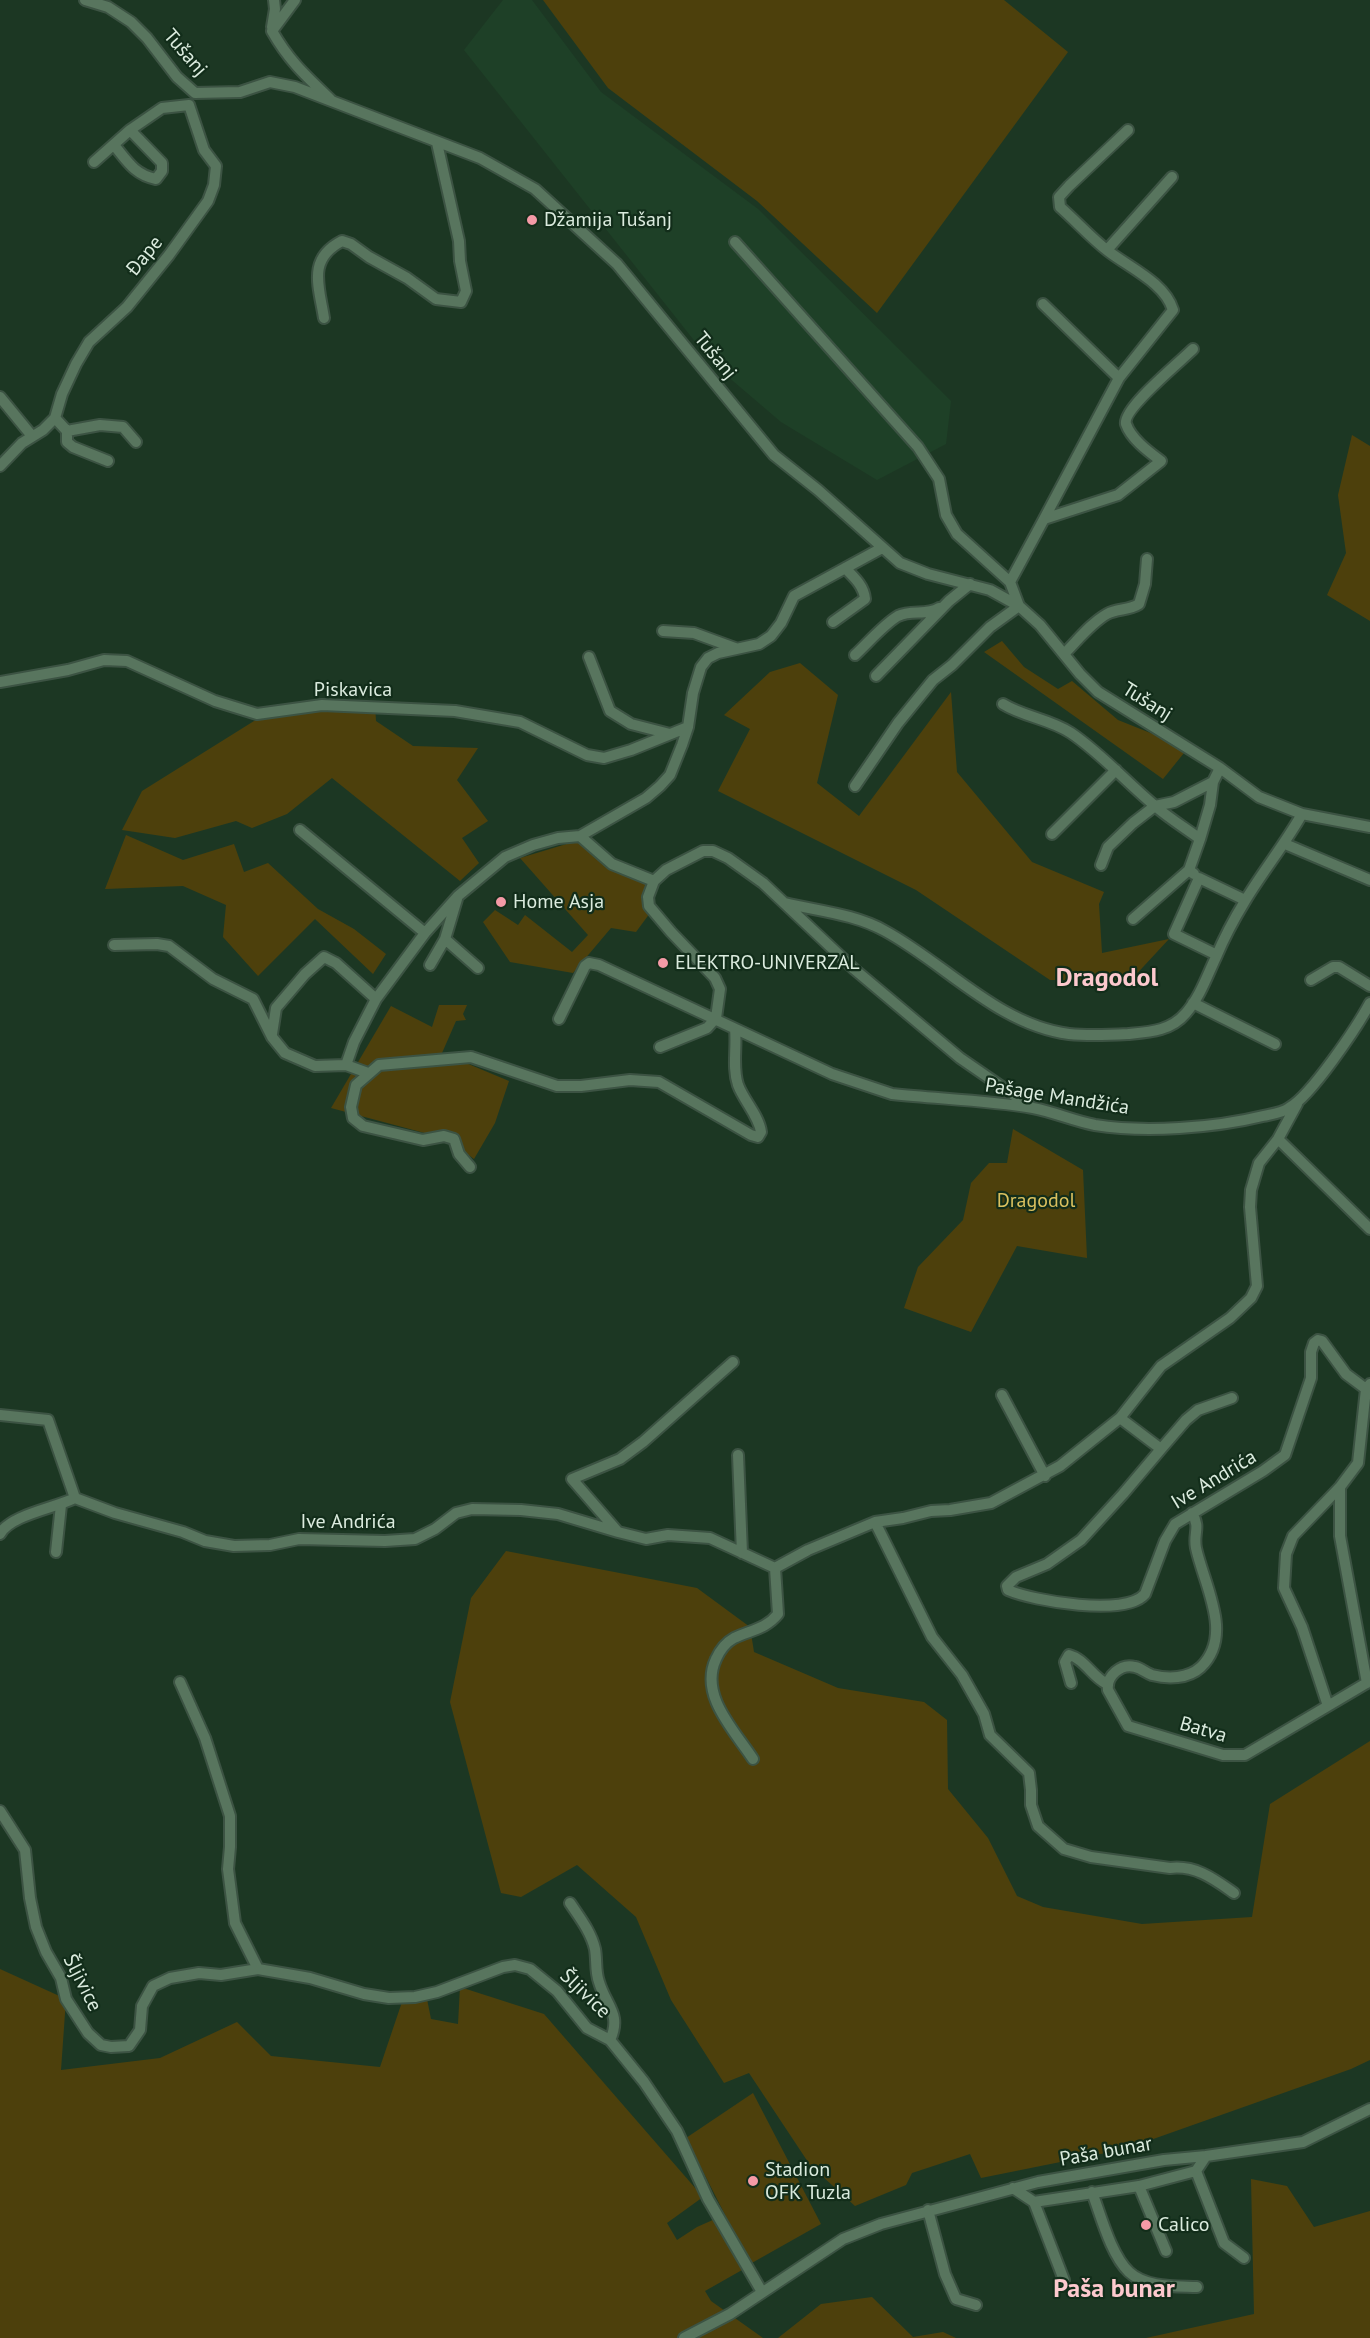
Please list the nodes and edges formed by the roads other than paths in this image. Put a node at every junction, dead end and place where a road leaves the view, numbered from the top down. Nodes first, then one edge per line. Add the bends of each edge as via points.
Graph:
1 (85, 0) edge
2 (274, 0) edge
3 (295, 0) edge
4 (272, 31) junction
5 (195, 93) junction
6 (335, 104) junction
7 (189, 105) junction
8 (130, 130) junction
9 (1128, 130) dead end
10 (437, 143) junction
11 (114, 145) junction
12 (94, 162) dead end
13 (1172, 177) dead end
14 (735, 242) dead end
15 (1107, 250) junction
16 (1043, 304) dead end
17 (324, 318) dead end
18 (1194, 349) dead end
19 (1119, 378) junction
20 (0, 397) edge
21 (55, 418) junction
22 (67, 431) junction
23 (32, 436) junction
24 (136, 442) dead end
25 (108, 460) dead end
26 (0, 466) edge
27 (1044, 519) junction
28 (882, 548) junction
29 (1148, 559) dead end
30 (845, 568) junction
31 (1010, 582) junction
32 (970, 584) junction
33 (949, 601) junction
34 (1019, 606) junction
35 (833, 622) dead end
36 (663, 631) dead end
37 (736, 648) junction
38 (1064, 654) junction
39 (855, 655) dead end
40 (589, 657) dead end
41 (876, 676) dead end
42 (0, 682) edge
43 (1003, 704) dead end
44 (688, 727) junction
45 (670, 734) junction
46 (1220, 768) junction
47 (1116, 770) junction
48 (1213, 782) junction
49 (855, 786) dead end
50 (1155, 806) junction
51 (1302, 814) junction
52 (1370, 827) edge
53 (300, 830) dead end
54 (1053, 834) dead end
55 (580, 836) junction
56 (1200, 839) junction
57 (1285, 844) junction
58 (1101, 865) dead end
59 (1189, 870) junction
60 (1198, 878) junction
61 (1370, 880) edge
62 (654, 881) junction
63 (458, 896) junction
64 (1245, 900) junction
65 (785, 903) junction
66 (1133, 919) dead end
67 (424, 933) junction
68 (445, 939) junction
69 (114, 945) dead end
70 (1217, 955) junction
71 (430, 965) dead end
72 (478, 968) dead end
73 (1311, 980) dead end
74 (1370, 986) edge
75 (376, 999) junction
76 (1192, 1003) junction
77 (1370, 1004) edge
78 (716, 1018) junction
79 (559, 1019) dead end
80 (735, 1029) junction
81 (272, 1038) junction
82 (1275, 1044) dead end
83 (660, 1047) dead end
84 (346, 1065) junction
85 (368, 1073) junction
86 (1298, 1101) junction
87 (1033, 1108) junction
88 (1278, 1139) junction
89 (470, 1167) dead end
90 (1370, 1229) edge
91 (733, 1362) dead end
92 (1368, 1387) edge
93 (1002, 1395) dead end
94 (1232, 1398) dead end
95 (0, 1415) edge
96 (1120, 1418) junction
97 (1161, 1449) junction
98 (738, 1455) dead end
99 (1045, 1476) junction
100 (1340, 1487) junction
101 (75, 1498) junction
102 (61, 1505) junction
103 (1192, 1513) junction
104 (875, 1522) junction
105 (618, 1533) junction
106 (0, 1534) edge
107 (56, 1552) dead end
108 (742, 1553) junction
109 (775, 1568) junction
110 (180, 1682) dead end
111 (1369, 1682) edge
112 (1071, 1683) dead end
113 (1107, 1684) junction
114 (1328, 1706) junction
115 (753, 1759) dead end
116 (0, 1811) edge
117 (1234, 1893) dead end
118 (570, 1903) dead end
119 (258, 1969) junction
120 (610, 2040) junction
121 (1370, 2109) edge
122 (1206, 2156) junction
123 (1197, 2171) junction
124 (1138, 2186) junction
125 (1013, 2188) junction
126 (1092, 2192) junction
127 (1034, 2202) junction
128 (928, 2210) junction
129 (1166, 2251) dead end
130 (1244, 2258) dead end
131 (1064, 2280) dead end
132 (1197, 2287) dead end
133 (762, 2292) junction
134 (976, 2304) dead end
135 (684, 2338) edge

1 - 5 street, Tušanj via 108,7 131,22
2 - 4 street
3 - 4 street
4 - 6 street, Tušanj via 295,66
5 - 6 street, Tušanj via 240,92 270,82 295,87
5 - 7 street
6 - 10 street, Tušanj
7 - 8 street via 162,108
7 - 21 street, Đape via 204,150 216,166 208,201 127,307 89,342 62,394
8 - 11 street
8 - 11 street via 162,163 156,179 136,172
9 - 15 street via 1059,197 1059,207
10 - 17 street via 459,241 466,291 461,302 436,299 342,241 331,246 320,259 317,275
10 - 28 street, Tušanj via 480,158 535,189 556,206 617,264 774,455
11 - 12 street
13 - 15 street
14 - 31 street via 918,447 939,479 946,515 957,534
15 - 19 street via 1169,298 1173,310
16 - 19 street
18 - 27 street via 1126,416 1136,439 1161,462 1118,495
19 - 27 street
20 - 23 street
21 - 22 street
21 - 23 street
22 - 24 street via 100,425 123,427
22 - 25 street via 66,442 73,447
23 - 26 street
27 - 31 street
28 - 30 street
28 - 32 street, Tušanj via 900,563
29 - 38 street via 1139,604 1104,615
30 - 35 street via 857,579 865,599
30 - 37 street via 794,596 771,636 759,644
31 - 34 street
32 - 33 street
32 - 34 street, Tušanj
33 - 39 street via 932,613 897,616
33 - 41 street
34 - 38 street, Tušanj
34 - 49 street via 933,680
36 - 37 street via 694,633
37 - 44 street via 708,658 701,667
38 - 46 street, Tušanj via 1098,692
40 - 45 street via 610,711 632,724
42 - 45 street, Piskavica via 104,660 127,661 215,701 257,714 322,705 466,713 520,722 587,755 604,758
43 - 47 street via 1062,728
44 - 45 street, Piskavica
44 - 55 street via 670,775 660,786
46 - 48 street
46 - 51 street, Tušanj via 1259,797
47 - 50 street
47 - 54 street
48 - 50 street via 1174,802
48 - 56 street
50 - 56 street
50 - 58 street via 1108,847
51 - 52 street, Tušanj
51 - 57 street
53 - 67 street
55 - 62 street via 612,864
55 - 63 street via 541,842 505,857
56 - 59 street
57 - 61 street
57 - 64 street
59 - 60 street
59 - 66 street
60 - 64 street
60 - 70 street via 1174,934
62 - 65 street via 687,859 713,851 763,882
62 - 78 street via 649,906 719,982
63 - 67 street
63 - 68 street
64 - 70 street
65 - 76 street via 862,920 884,930 1021,1020 1069,1034 1152,1032 1170,1027 1186,1014
65 - 87 street via 854,969 960,1058
67 - 75 street
68 - 71 street
68 - 72 street
69 - 81 street via 157,944 177,950 213,978 253,999
70 - 76 street
73 - 74 street via 1333,967
75 - 81 street via 324,957 276,1008
75 - 84 street
76 - 82 street
77 - 86 street, Pašage Mandžića via 1344,1045
78 - 79 street via 589,963
78 - 80 street, Pašage Mandžića
78 - 83 street via 707,1028
80 - 85 street via 735,1076 760,1126 758,1137 654,1081 557,1086 464,1056 379,1065
80 - 87 street, Pašage Mandžića via 872,1089
81 - 84 street via 285,1053 315,1066
84 - 85 street
85 - 89 street via 356,1084 351,1107 354,1118 363,1126 405,1137 454,1139 459,1154
86 - 87 street, Pašage Mandžića via 1289,1108 1254,1118 1164,1128 1093,1124
86 - 88 street
88 - 90 street
88 - 96 street via 1259,1162 1251,1190 1257,1286 1251,1298 1230,1318 1161,1366
91 - 105 street via 620,1459 572,1479
92 - 100 street via 1358,1463
92 - 103 street, Ive Andrića via 1346,1374 1325,1343 1316,1341 1311,1352 1311,1378 1285,1455
93 - 99 street
94 - 97 street, Ive Andrića via 1198,1410
95 - 101 street via 48,1420
96 - 97 street
96 - 99 street
97 - 103 street, Ive Andrića via 1080,1540 1047,1564 1008,1582 1007,1588 1028,1596 1098,1607 1134,1602 1145,1594 1172,1528
98 - 108 street
99 - 104 street via 991,1503
100 - 111 street via 1340,1536
100 - 114 street via 1293,1536 1284,1566 1285,1593 1302,1627
101 - 102 street
101 - 105 street, Ive Andrića via 205,1541 234,1546 299,1539 415,1539 456,1513 472,1509 558,1514
102 - 106 street via 13,1521
102 - 107 street
103 - 113 street via 1198,1525 1196,1546 1216,1620 1210,1653 1201,1666 1184,1676 1157,1676 1130,1667 1114,1672
104 - 109 street
104 - 117 street via 932,1637 979,1704 990,1735 1029,1773 1031,1805 1038,1826 1064,1849 1117,1861 1183,1867 1209,1875
105 - 108 street, Ive Andrića via 646,1539 668,1535 710,1538
108 - 109 street, Ive Andrića
109 - 115 street via 778,1614 767,1626 721,1648 710,1676 719,1708
110 - 119 street via 205,1738 230,1816 228,1869 235,1923
111 - 114 street, Batva
112 - 113 street, Batva via 1065,1662 1069,1656
113 - 114 street, Batva via 1128,1726 1228,1756 1248,1754
116 - 119 street, Šljivice via 25,1850 36,1927 61,1978 66,1999 101,2044 129,2046 140,2030 142,2006 153,1986 198,1973 221,1975
118 - 120 street, Šljivice via 588,1930 600,1986 614,2013 615,2029
119 - 120 street, Šljivice via 389,1998 437,1992 515,1965 544,1979 587,2028
120 - 133 street, Šljivice via 677,2131 708,2199
121 - 122 street, Paša bunar via 1303,2142
122 - 123 street
122 - 125 street, Paša bunar
123 - 124 street, Paša bunar
123 - 130 street via 1224,2243
124 - 126 street, Paša bunar
124 - 129 street, Paša bunar
125 - 127 street
125 - 128 street, Paša bunar
126 - 127 street, Paša bunar
126 - 132 street, Paša bunar via 1117,2256 1130,2274 1151,2283
127 - 131 street
128 - 133 street, Paša bunar via 843,2239
128 - 134 street via 956,2299
133 - 135 street, Paša bunar

